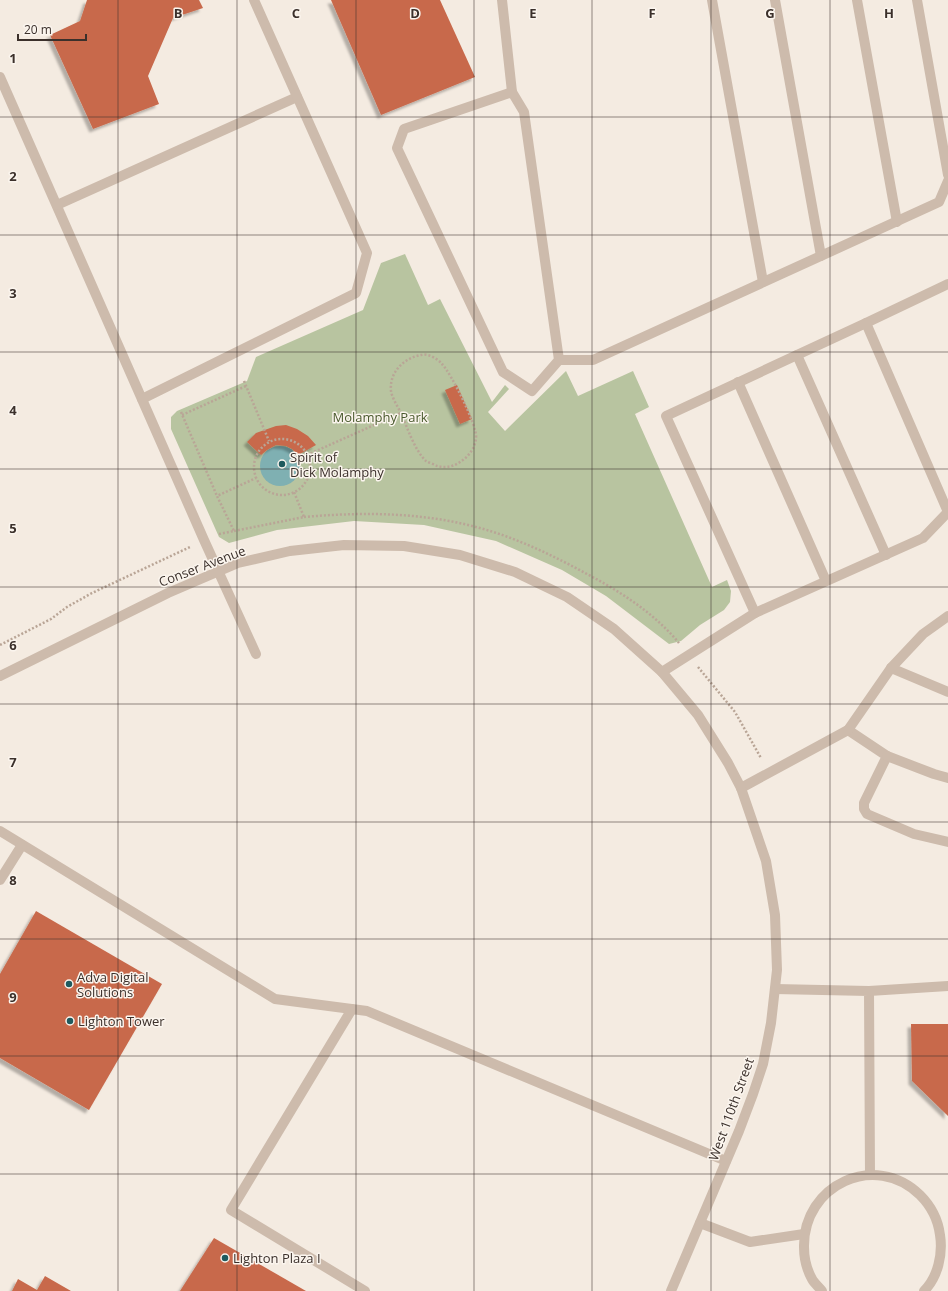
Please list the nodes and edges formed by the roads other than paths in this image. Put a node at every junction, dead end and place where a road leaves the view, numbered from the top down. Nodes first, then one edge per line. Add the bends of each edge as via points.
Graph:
1 (254, 0) edge
2 (502, 0) edge
3 (712, 0) edge
4 (775, 0) edge
5 (857, 0) edge
6 (917, 0) edge
7 (0, 77) edge
8 (512, 92) junction
9 (298, 97) junction
10 (948, 175) edge
11 (948, 181) edge
12 (57, 206) junction
13 (897, 222) junction
14 (821, 256) junction
15 (763, 282) junction
16 (948, 284) edge
17 (866, 323) junction
18 (797, 355) junction
19 (559, 360) junction
20 (738, 382) junction
21 (142, 399) junction
22 (948, 514) edge
23 (886, 555) junction
24 (218, 571) junction
25 (826, 581) junction
26 (755, 613) junction
27 (948, 616) edge
28 (256, 654) dead end
29 (891, 668) junction
30 (662, 672) junction
31 (0, 676) edge
32 (948, 692) edge
33 (848, 730) junction
34 (887, 756) junction
35 (948, 778) edge
36 (741, 788) junction
37 (0, 831) edge
38 (948, 842) edge
39 (22, 845) junction
40 (0, 880) edge
41 (948, 986) edge
42 (775, 989) junction
43 (869, 991) junction
44 (352, 1009) junction
45 (726, 1161) junction
46 (870, 1175) junction
47 (700, 1223) junction
48 (804, 1234) junction
49 (945, 1246) edge
50 (365, 1291) edge
51 (671, 1291) edge
52 (822, 1291) edge
53 (924, 1291) edge

1 - 9 street
2 - 8 street
3 - 15 street
4 - 14 street
5 - 13 street
6 - 10 street
7 - 12 street
8 - 19 street via 524,112
8 - 19 street via 404,129 397,148 503,372 532,391
9 - 12 street
9 - 21 street via 367,253 356,293
11 - 13 street via 939,202
12 - 21 street
13 - 14 street
14 - 15 street
15 - 19 street via 593,360
16 - 17 street
17 - 18 street
17 - 22 street
18 - 20 street
18 - 23 street
20 - 25 street
20 - 26 street via 666,416
21 - 24 street
22 - 23 street via 923,538
23 - 25 street
24 - 28 street
24 - 30 street, Conser Avenue via 238,563 290,551 344,545 404,546 460,555 514,572 567,597 614,629
24 - 31 street, Conser Avenue
25 - 26 street
26 - 30 street
27 - 29 street via 923,634
29 - 32 street
29 - 33 street
30 - 36 street, Conser Avenue via 698,715
33 - 34 street
33 - 36 street
34 - 35 street
34 - 38 street via 864,803 867,814 914,834
36 - 42 street, West 110th Street via 766,861 775,915
37 - 39 street
39 - 40 street
39 - 44 street via 274,999
41 - 43 street
42 - 43 street
42 - 45 street, West 110th Street via 763,1064
43 - 46 street
44 - 45 street via 367,1010
44 - 50 street via 231,1210
45 - 47 street, West 110th Street
46 - 48 street via 851,1178 834,1186 819,1199 809,1216
46 - 49 street via 892,1178 912,1188 928,1204 939,1224
47 - 48 street via 750,1242
47 - 51 street, West 110th Street
48 - 52 street via 804,1258 812,1280
49 - 53 street via 938,1268

